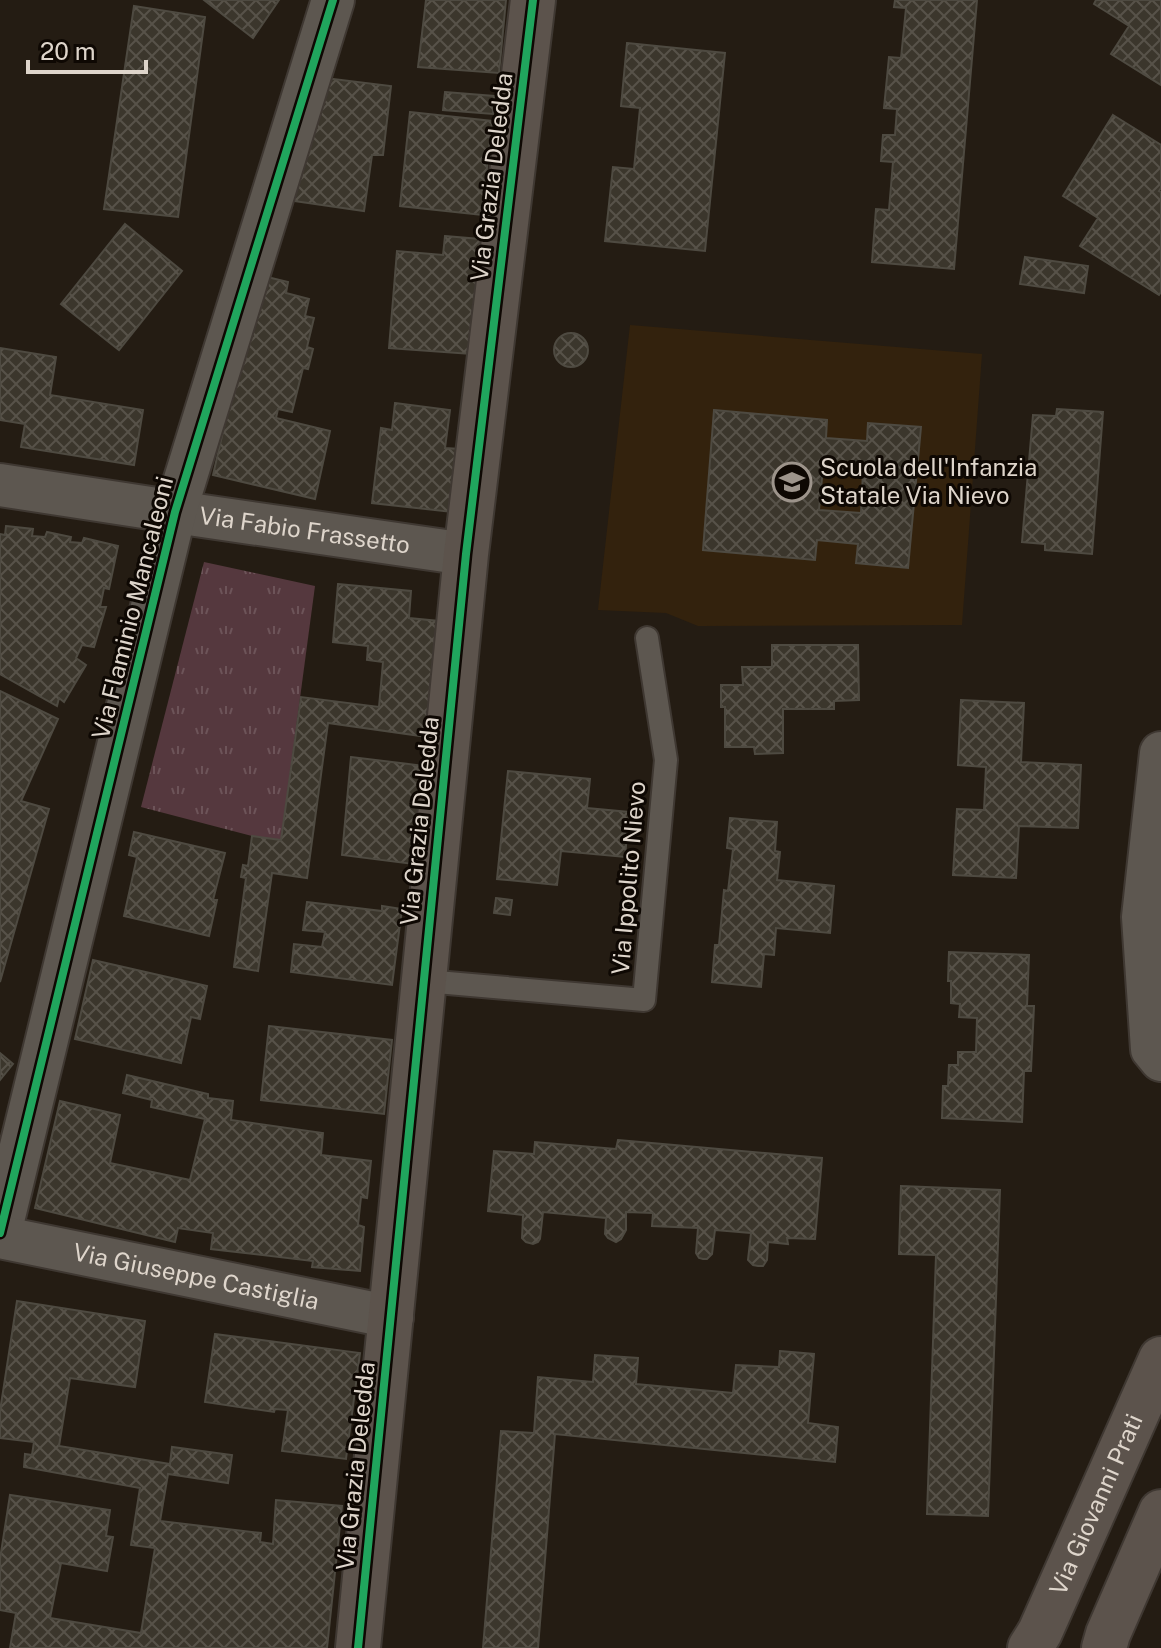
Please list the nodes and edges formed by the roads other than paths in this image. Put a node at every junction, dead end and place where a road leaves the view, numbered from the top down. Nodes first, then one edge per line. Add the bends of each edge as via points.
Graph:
1 (333, 0) edge
2 (533, 0) edge
3 (0, 485) edge
4 (175, 512) junction
5 (466, 554) junction
6 (647, 638) dead end
7 (1161, 753) edge
8 (425, 981) junction
9 (1161, 1060) edge
10 (0, 1235) edge
11 (392, 1317) junction
12 (1161, 1359) edge
13 (1161, 1512) edge
14 (358, 1648) edge
15 (1030, 1648) edge
16 (1104, 1648) edge

1 - 4 street, Via Flaminio Mancaleoni
2 - 5 street, Via Grazia Deledda
3 - 4 street, Via Fabio Frassetto
4 - 5 street, Via Fabio Frassetto
4 - 10 street, Via Flaminio Mancaleoni
5 - 8 street, Via Grazia Deledda
6 - 8 lane, Via Ippolito Nievo via 666,760 644,1000
7 - 9 street via 1143,917 1152,1049
8 - 11 street, Via Grazia Deledda
10 - 11 street, Via Giuseppe Castiglia
11 - 14 street, Via Grazia Deledda
12 - 15 street, Via Giovanni Prati
13 - 16 street

